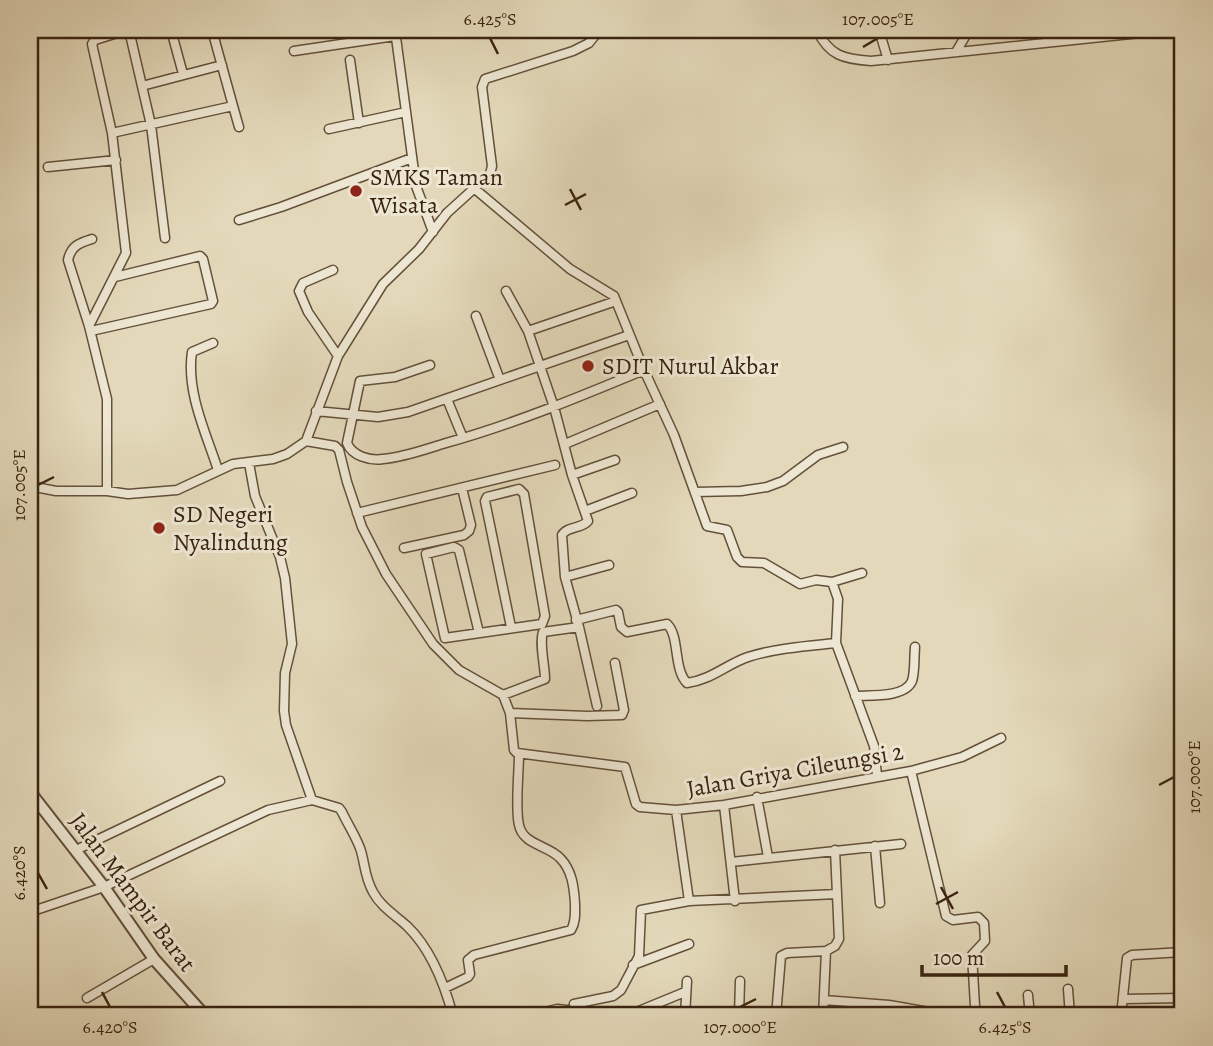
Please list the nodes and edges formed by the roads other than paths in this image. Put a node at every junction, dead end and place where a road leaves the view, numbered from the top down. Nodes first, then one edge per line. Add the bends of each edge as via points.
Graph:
1 (128, 30) edge
2 (171, 30) edge
3 (212, 30) edge
4 (599, 30) edge
5 (817, 30) edge
6 (879, 30) edge
7 (969, 30) edge
8 (1169, 30) edge
9 (395, 33) edge
10 (294, 51) dead end
11 (956, 52) junction
12 (351, 60) dead end
13 (888, 60) junction
14 (222, 65) junction
15 (183, 74) junction
16 (142, 86) junction
17 (233, 106) junction
18 (405, 113) junction
19 (359, 123) junction
20 (151, 125) junction
21 (239, 127) dead end
22 (329, 129) dead end
23 (112, 133) junction
24 (412, 158) junction
25 (116, 160) junction
26 (48, 167) dead end
27 (475, 189) junction
28 (239, 220) dead end
29 (433, 232) junction
30 (165, 238) dead end
31 (92, 239) dead end
32 (333, 270) dead end
33 (114, 277) junction
34 (506, 291) dead end
35 (616, 301) junction
36 (476, 316) dead end
37 (90, 329) junction
38 (528, 331) junction
39 (629, 335) junction
40 (213, 343) dead end
41 (338, 356) junction
42 (430, 365) dead end
43 (539, 366) junction
44 (644, 370) junction
45 (500, 380) junction
46 (447, 399) junction
47 (660, 404) junction
48 (554, 407) junction
49 (316, 411) junction
50 (355, 415) junction
51 (463, 438) junction
52 (306, 441) junction
53 (565, 444) junction
54 (843, 447) dead end
55 (615, 460) dead end
56 (249, 463) junction
57 (555, 465) dead end
58 (218, 470) junction
59 (572, 475) junction
60 (30, 486) edge
61 (462, 488) junction
62 (107, 491) junction
63 (695, 492) junction
64 (632, 493) dead end
65 (585, 511) junction
66 (357, 513) junction
67 (404, 548) dead end
68 (609, 565) dead end
69 (862, 573) dead end
70 (565, 577) junction
71 (832, 582) junction
72 (578, 624) junction
73 (511, 627) junction
74 (479, 633) junction
75 (445, 638) junction
76 (836, 643) junction
77 (433, 644) junction
78 (915, 648) dead end
79 (615, 663) dead end
80 (503, 695) junction
81 (855, 696) junction
82 (597, 706) dead end
83 (510, 713) junction
84 (1001, 738) dead end
85 (519, 754) junction
86 (911, 771) junction
87 (877, 776) junction
88 (220, 781) dead end
89 (30, 792) edge
90 (757, 797) junction
91 (312, 800) junction
92 (724, 805) junction
93 (676, 810) junction
94 (901, 844) dead end
95 (875, 846) junction
96 (76, 850) junction
97 (835, 850) junction
98 (768, 858) junction
99 (731, 862) junction
100 (104, 887) junction
101 (836, 894) junction
102 (689, 901) junction
103 (735, 901) junction
104 (880, 903) dead end
105 (30, 912) edge
106 (689, 944) dead end
107 (826, 951) junction
108 (1183, 952) edge
109 (153, 959) junction
110 (633, 965) junction
111 (687, 981) dead end
112 (740, 981) dead end
113 (445, 988) junction
114 (1068, 989) dead end
115 (685, 992) junction
116 (1028, 995) dead end
117 (87, 998) dead end
118 (1183, 998) edge
119 (1124, 999) junction
120 (824, 1000) junction
121 (575, 1004) dead end
122 (946, 1014) dead end
123 (605, 1015) edge
124 (632, 1015) edge
125 (205, 1016) edge
126 (453, 1016) edge
127 (528, 1016) edge
128 (685, 1016) edge
129 (738, 1016) edge
130 (776, 1016) edge
131 (823, 1016) edge
132 (979, 1016) edge
133 (1030, 1016) edge
134 (1070, 1016) edge
135 (1121, 1016) edge

1 - 16 street
1 - 23 street via 92,44
2 - 15 street
3 - 14 street
4 - 27 street via 589,43 573,51 485,79 482,87 492,166
5 - 13 street via 824,44 847,59
6 - 13 street
7 - 11 street
8 - 11 street
9 - 10 street
9 - 18 street
11 - 13 street
12 - 19 street
14 - 15 street
14 - 17 street
15 - 16 street
16 - 20 street
17 - 20 street
17 - 21 street
18 - 19 street
18 - 24 street
19 - 22 street
20 - 23 street
20 - 30 street
23 - 25 street
24 - 28 street
24 - 29 street via 416,186
25 - 26 street
25 - 33 street via 126,253
27 - 29 street
27 - 35 street via 570,269
29 - 41 street via 383,284
31 - 37 street via 76,245 68,260
32 - 41 street via 303,283 299,291 307,312
33 - 37 street
33 - 37 street via 200,256 213,301
34 - 38 street
35 - 38 street
35 - 39 street
36 - 45 street
37 - 62 street via 107,399
38 - 43 street
39 - 43 street
39 - 44 street
40 - 58 street via 192,352 190,362 197,407
41 - 49 street
42 - 50 street via 395,377 360,381
43 - 45 street
43 - 48 street
44 - 47 street
44 - 48 street
45 - 46 street
46 - 50 street via 408,412
46 - 51 street
47 - 53 street
47 - 63 street
48 - 51 street
48 - 53 street
49 - 50 street
49 - 52 street
50 - 51 street via 347,443 356,455 381,460
52 - 56 street via 280,456
52 - 66 street via 339,450
53 - 59 street
54 - 63 street via 818,455 767,487
55 - 59 street
56 - 58 street
56 - 91 street via 255,496 285,578 292,644 285,673 284,711
57 - 61 street
58 - 62 street via 177,491
59 - 65 street
60 - 62 street
61 - 66 street
61 - 67 street via 469,531
63 - 71 street via 707,526 727,530 742,562 764,563 800,584
64 - 65 street
65 - 70 street via 588,523 563,533
66 - 77 street via 369,545
68 - 70 street
69 - 71 street
70 - 72 street
71 - 76 street via 838,599
72 - 76 street via 616,610 627,632 667,624 687,683 709,678 748,657
72 - 80 street via 543,632 545,679
72 - 82 street
73 - 73 street via 542,624 545,616 524,494 519,489 485,501
73 - 74 street
74 - 75 street
74 - 75 street via 458,550 439,549 426,557
75 - 77 street
76 - 81 street
77 - 80 street via 459,670
78 - 81 street via 913,679 907,688
79 - 83 street via 622,715
80 - 83 street
81 - 87 street via 874,746
83 - 85 street via 514,750
84 - 86 street, Jalan Griya Cileungsi 2 via 962,757
85 - 93 street, Jalan Griya Cileungsi 2 via 625,767 636,804
85 - 113 street via 519,825 528,840 552,851 567,867 575,901 574,925 570,930 474,955 468,960 468,977
86 - 87 street, Jalan Griya Cileungsi 2
86 - 132 street via 946,916 953,920 978,917 985,923 985,941 972,955
87 - 90 street, Jalan Griya Cileungsi 2
88 - 96 street
89 - 96 street, Jalan Mampir Barat
90 - 92 street, Jalan Griya Cileungsi 2
90 - 98 street
91 - 100 street via 268,810
91 - 113 street via 342,812 361,851 374,894 408,927
92 - 93 street, Jalan Griya Cileungsi 2
92 - 99 street
93 - 102 street
94 - 95 street
95 - 97 street
95 - 104 street
96 - 100 street, Jalan Mampir Barat
97 - 98 street
97 - 101 street
98 - 99 street
99 - 103 street
100 - 105 street
100 - 109 street, Jalan Mampir Barat
101 - 103 street
101 - 107 street via 839,939
102 - 103 street
102 - 110 street via 640,911 639,956
106 - 110 street
107 - 120 street
107 - 130 street via 781,956
108 - 119 street via 1129,956
109 - 117 street
109 - 125 street, Jalan Mampir Barat
110 - 121 street via 618,993
111 - 115 street
112 - 129 street
113 - 126 street
114 - 134 street
115 - 124 street
115 - 128 street
116 - 133 street
118 - 119 street
119 - 135 street
120 - 122 street
120 - 131 street
123 - 124 street
123 - 127 street via 557,1009

